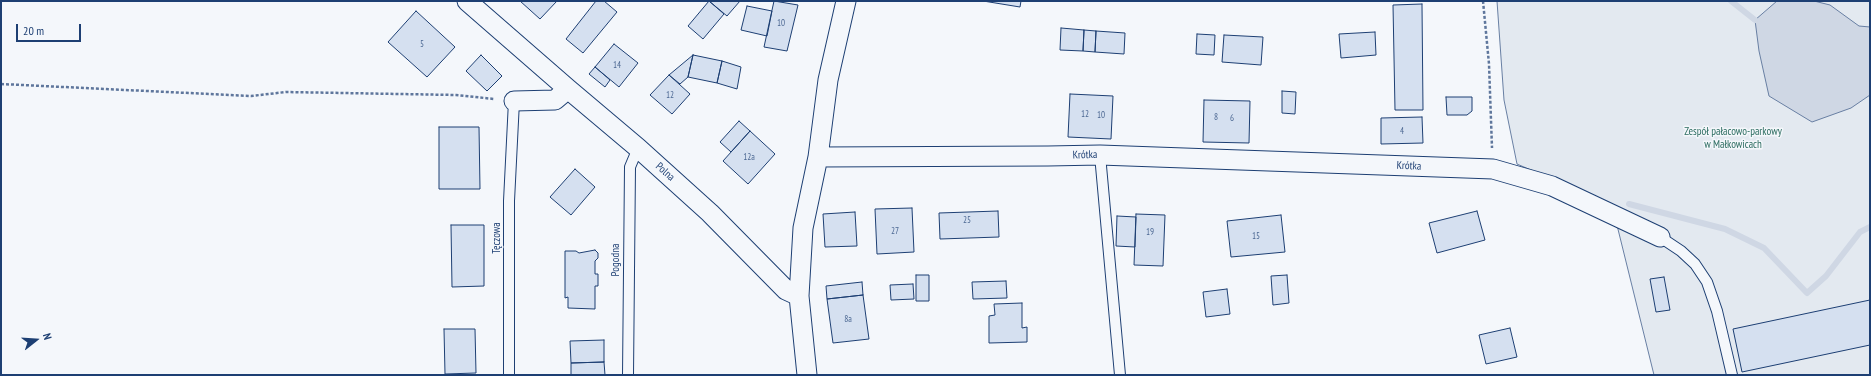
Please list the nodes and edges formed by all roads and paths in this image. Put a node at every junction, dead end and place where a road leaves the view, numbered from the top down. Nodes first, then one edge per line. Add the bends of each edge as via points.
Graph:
1 (467, 1) edge
2 (846, 1) edge
3 (1483, 1) edge
4 (1, 84) edge
5 (568, 89) junction
6 (514, 101) junction
7 (638, 148) junction
8 (1100, 154) junction
9 (818, 157) junction
10 (1493, 169) junction
11 (1660, 238) joint
12 (799, 296) junction
13 (509, 375) edge
14 (628, 375) edge
15 (807, 375) edge
16 (1120, 375) edge
17 (1732, 375) edge

1 - 5 street, Polna
2 - 9 street via 828,80
3 - 10 path via 1489,64
4 - 6 path via 250,96 286,92 456,95
5 - 6 street via 555,100
5 - 7 street, Polna
6 - 13 lane, Tęczowa via 509,201
7 - 12 street, Polna via 710,213 786,290
7 - 14 lane, Pogodna via 630,167
8 - 9 street, Krótka
8 - 10 street, Krótka
8 - 16 lane
9 - 12 street via 803,228
10 - 11 street, Krótka via 1552,186
11 - 17 lane via 1682,251 1708,282
12 - 15 street

